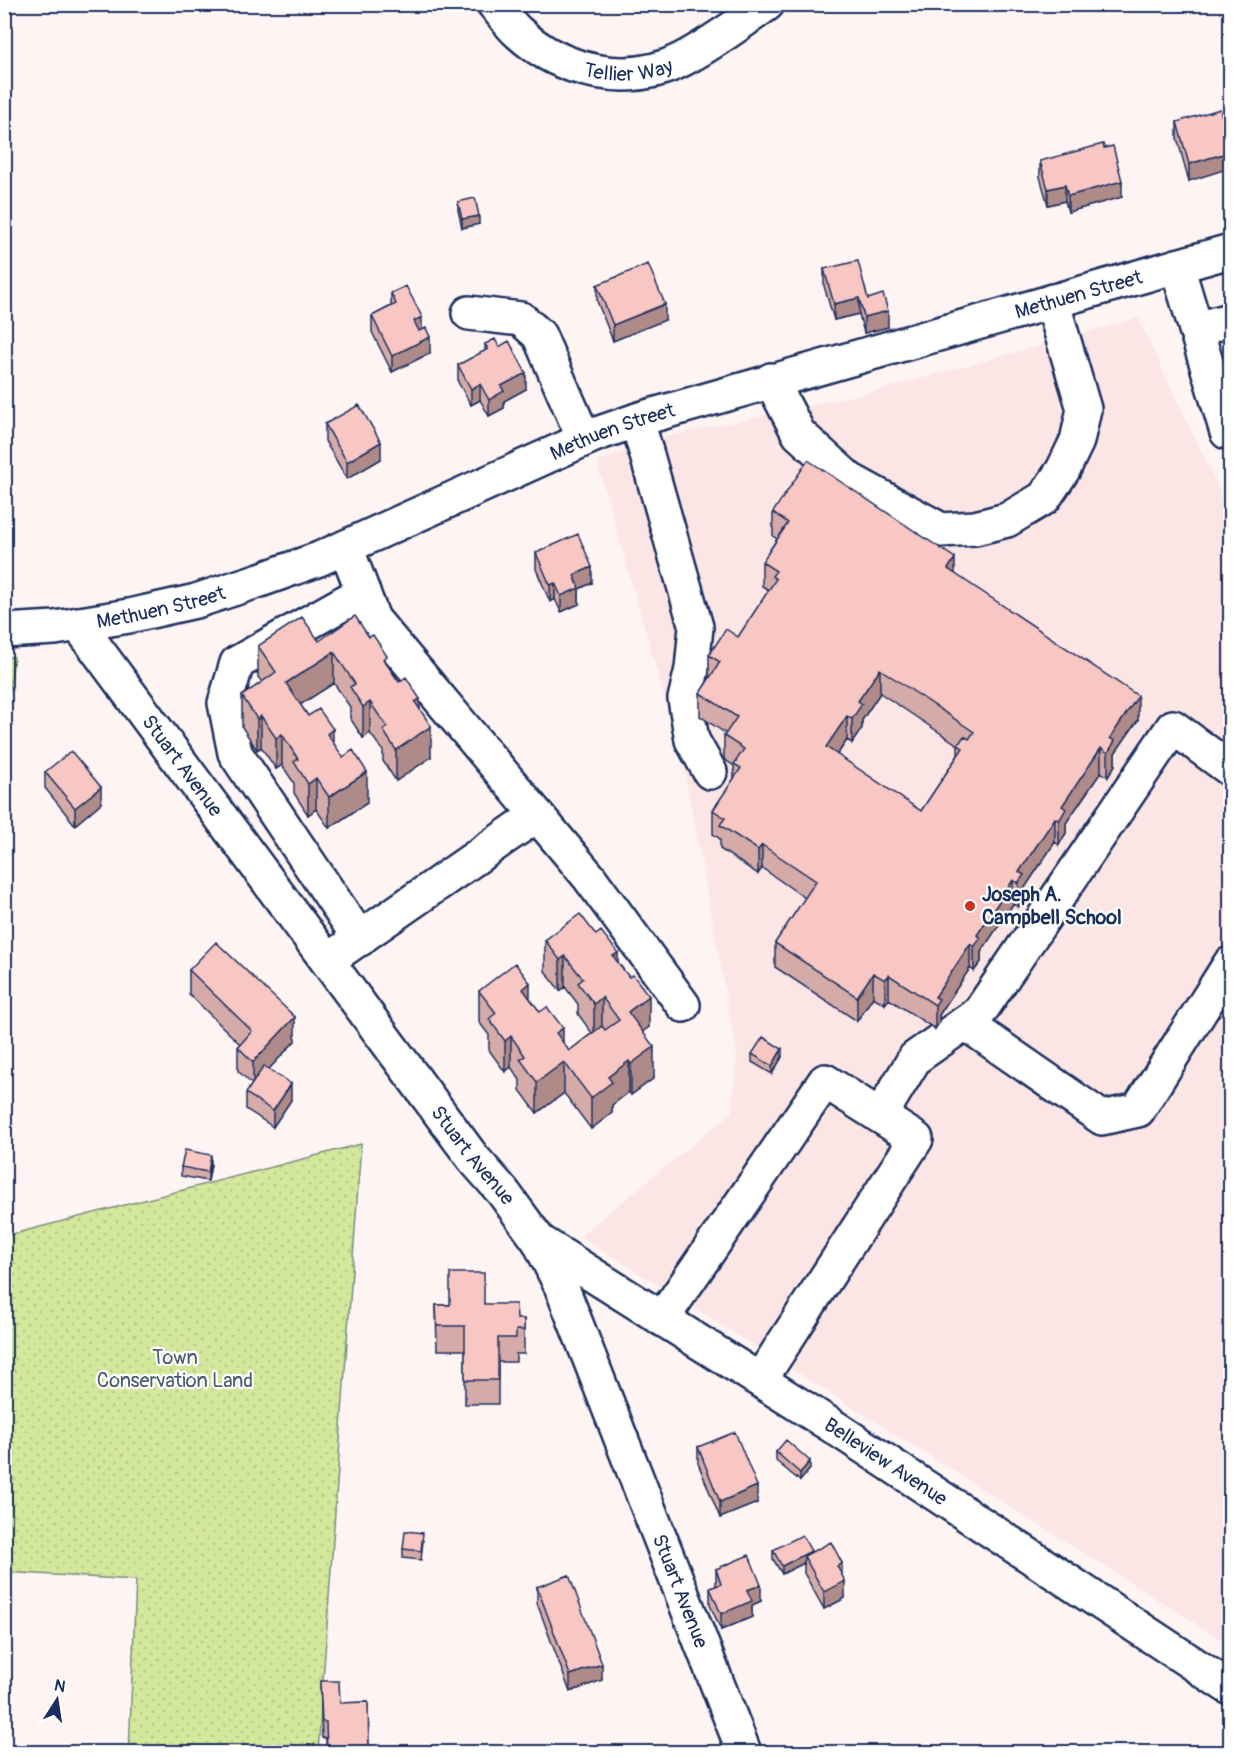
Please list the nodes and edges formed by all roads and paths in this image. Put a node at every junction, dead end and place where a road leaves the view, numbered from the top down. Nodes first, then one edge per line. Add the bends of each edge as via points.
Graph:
1 (494, 4) edge
2 (767, 4) edge
3 (1230, 251) edge
4 (1177, 266) junction
5 (1052, 301) junction
6 (469, 313) dead end
7 (1230, 320) edge
8 (1196, 329) junction
9 (771, 380) junction
10 (637, 420) junction
11 (1230, 432) edge
12 (584, 439) junction
13 (346, 547) junction
14 (363, 592) junction
15 (78, 624) junction
16 (4, 632) edge
17 (1230, 769) edge
18 (710, 772) dead end
19 (537, 815) junction
20 (360, 939) junction
21 (327, 961) junction
22 (1230, 964) edge
23 (683, 1005) dead end
24 (965, 1023) junction
25 (880, 1116) junction
26 (539, 1241) junction
27 (662, 1319) junction
28 (760, 1380) junction
29 (1230, 1688) edge
30 (744, 1752) edge

1 - 2 street, Tellier Way via 518,32 544,52 596,72 627,75 681,60
3 - 4 street, Methuen Street
4 - 5 street, Methuen Street
4 - 8 street
5 - 9 street, Methuen Street
5 - 9 street via 1084,409 1077,441 1044,498 1007,520 975,528 941,530 850,480 799,434
6 - 12 street via 521,319 539,335
7 - 8 street
8 - 11 street
9 - 10 street, Methuen Street
10 - 12 street, Methuen Street
10 - 18 street via 696,627 685,699 692,740
12 - 13 street, Methuen Street
13 - 14 street
13 - 15 street, Methuen Street via 196,601
14 - 19 street via 373,619
14 - 20 street via 237,663 225,703 235,753
15 - 16 street, Methuen Street
15 - 21 street, Stuart Avenue
17 - 24 street via 1173,727 979,1013
19 - 20 street
19 - 23 street via 589,877
20 - 21 street
21 - 26 street, Stuart Avenue
22 - 24 street via 1138,1110 1102,1118
24 - 25 street via 915,1058
25 - 27 street via 825,1081
25 - 28 street via 916,1139
26 - 27 street, Belleview Avenue
26 - 30 street, Stuart Avenue via 562,1288
27 - 28 street, Belleview Avenue
28 - 29 street, Belleview Avenue

